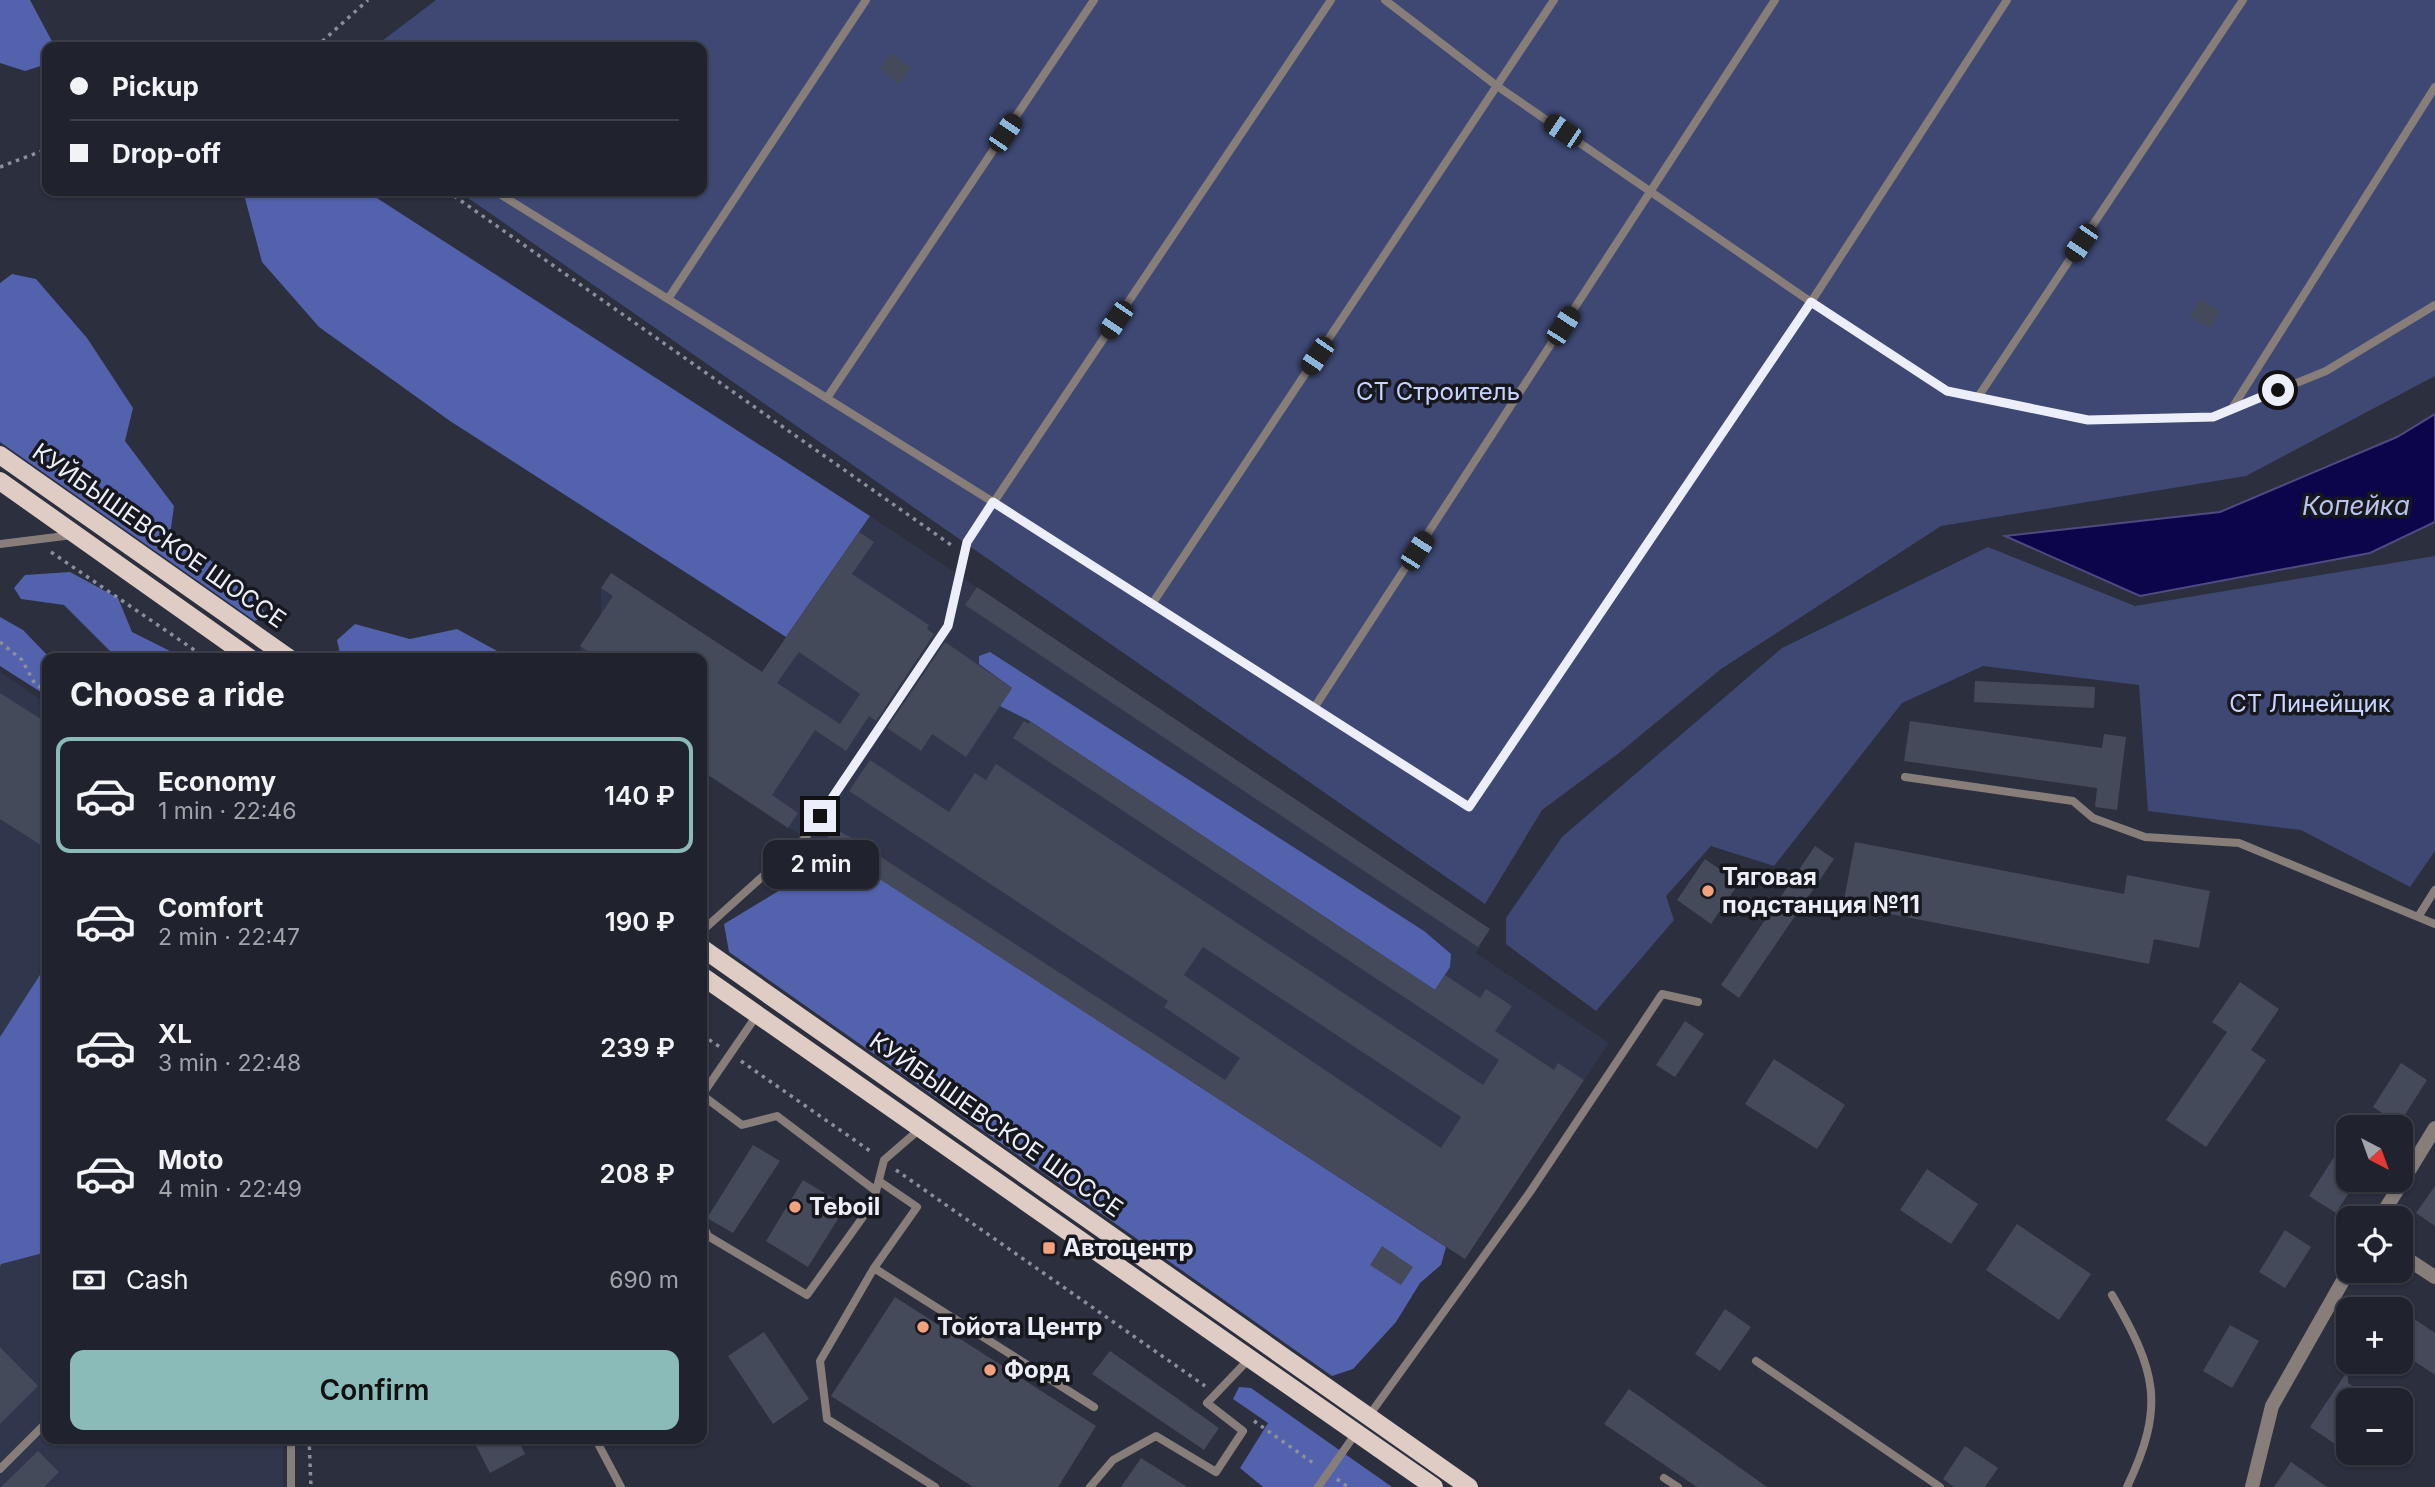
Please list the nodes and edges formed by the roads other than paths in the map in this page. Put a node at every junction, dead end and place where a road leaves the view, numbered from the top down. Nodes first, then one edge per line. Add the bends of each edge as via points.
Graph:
1 (866, 0) edge
2 (1094, 0) edge
3 (1331, 0) edge
4 (1385, 0) edge
5 (1554, 0) edge
6 (1775, 0) edge
7 (2007, 0) edge
8 (2244, 0) edge
9 (1497, 86) junction
10 (2435, 87) edge
11 (1651, 191) junction
12 (503, 196) edge
13 (668, 299) junction
14 (1811, 302) junction
15 (2435, 304) edge
16 (1978, 397) junction
17 (827, 398) junction
18 (2231, 410) junction
19 (0, 455) edge
20 (0, 481) edge
21 (993, 502) junction
22 (79, 534) junction
23 (0, 544) edge
24 (1152, 604) junction
25 (243, 653) edge
26 (282, 653) edge
27 (1314, 708) junction
28 (1905, 777) dead end
29 (2435, 890) edge
30 (2418, 917) junction
31 (2435, 923) edge
32 (707, 926) edge
33 (707, 952) edge
34 (707, 980) edge
35 (1698, 1002) dead end
36 (757, 1015) junction
37 (707, 1087) edge
38 (707, 1099) edge
39 (921, 1128) junction
40 (2435, 1128) edge
41 (878, 1181) junction
42 (876, 1191) junction
43 (2387, 1206) edge
44 (707, 1234) edge
45 (2413, 1263) edge
46 (874, 1268) junction
47 (2435, 1277) edge
48 (2342, 1283) edge
49 (2112, 1295) dead end
50 (1250, 1358) junction
51 (1756, 1362) dead end
52 (1094, 1407) dead end
53 (1368, 1417) junction
54 (42, 1427) edge
55 (1356, 1433) junction
56 (291, 1444) edge
57 (598, 1444) edge
58 (0, 1469) edge
59 (1664, 1478) dead end
60 (291, 1487) edge
61 (621, 1487) edge
62 (935, 1487) edge
63 (1090, 1487) edge
64 (1318, 1487) edge
65 (1434, 1487) edge
66 (1469, 1487) edge
67 (1678, 1487) edge
68 (1940, 1487) edge
69 (2127, 1487) edge
70 (2252, 1487) edge

1 - 13 lane
2 - 17 lane
3 - 21 lane
4 - 9 lane
5 - 9 lane
6 - 11 lane
7 - 14 lane
8 - 16 lane
9 - 11 lane
9 - 24 lane
10 - 18 lane
11 - 14 lane
11 - 27 lane
12 - 13 lane
13 - 17 lane
14 - 16 lane via 1947,391
14 - 27 lane via 1469,807
15 - 18 lane via 2326,371
16 - 18 lane via 2088,420 2213,417
17 - 21 lane
19 - 26 main road, КУЙБЫШЕВСКОЕ ШОССЕ
20 - 22 main road, КУЙБЫШЕВСКОЕ ШОССЕ
21 - 24 lane
21 - 32 lane via 967,542 948,626 805,838
22 - 23 lane
22 - 25 main road, КУЙБЫШЕВСКОЕ ШОССЕ
24 - 27 lane
28 - 30 lane via 2073,801 2093,818 2145,836 2239,843
29 - 30 lane
30 - 31 lane
33 - 53 main road, КУЙБЫШЕВСКОЕ ШОССЕ
34 - 36 main road, КУЙБЫШЕВСКОЕ ШОССЕ
35 - 53 lane via 1662,994 1530,1192
36 - 37 lane
36 - 39 main road, КУЙБЫШЕВСКОЕ ШОССЕ
38 - 42 lane via 742,1125 777,1116
39 - 41 lane via 884,1160
39 - 50 main road, КУЙБЫШЕВСКОЕ ШОССЕ
40 - 43 street
41 - 42 lane
41 - 46 lane via 917,1207
42 - 44 lane via 873,1203 807,1295
45 - 47 street
46 - 52 lane
46 - 62 lane via 820,1361 827,1419
48 - 70 street via 2272,1406
49 - 69 lane via 2150,1369 2152,1401 2145,1451
50 - 55 main road, КУЙБЫШЕВСКОЕ ШОССЕ
50 - 63 lane via 1207,1403 1242,1431 1216,1472 1156,1436 1113,1460
51 - 68 lane
53 - 66 main road, КУЙБЫШЕВСКОЕ ШОССЕ
54 - 58 lane
55 - 64 lane
55 - 65 main road, КУЙБЫШЕВСКОЕ ШОССЕ
56 - 60 lane
57 - 61 lane
59 - 67 lane

